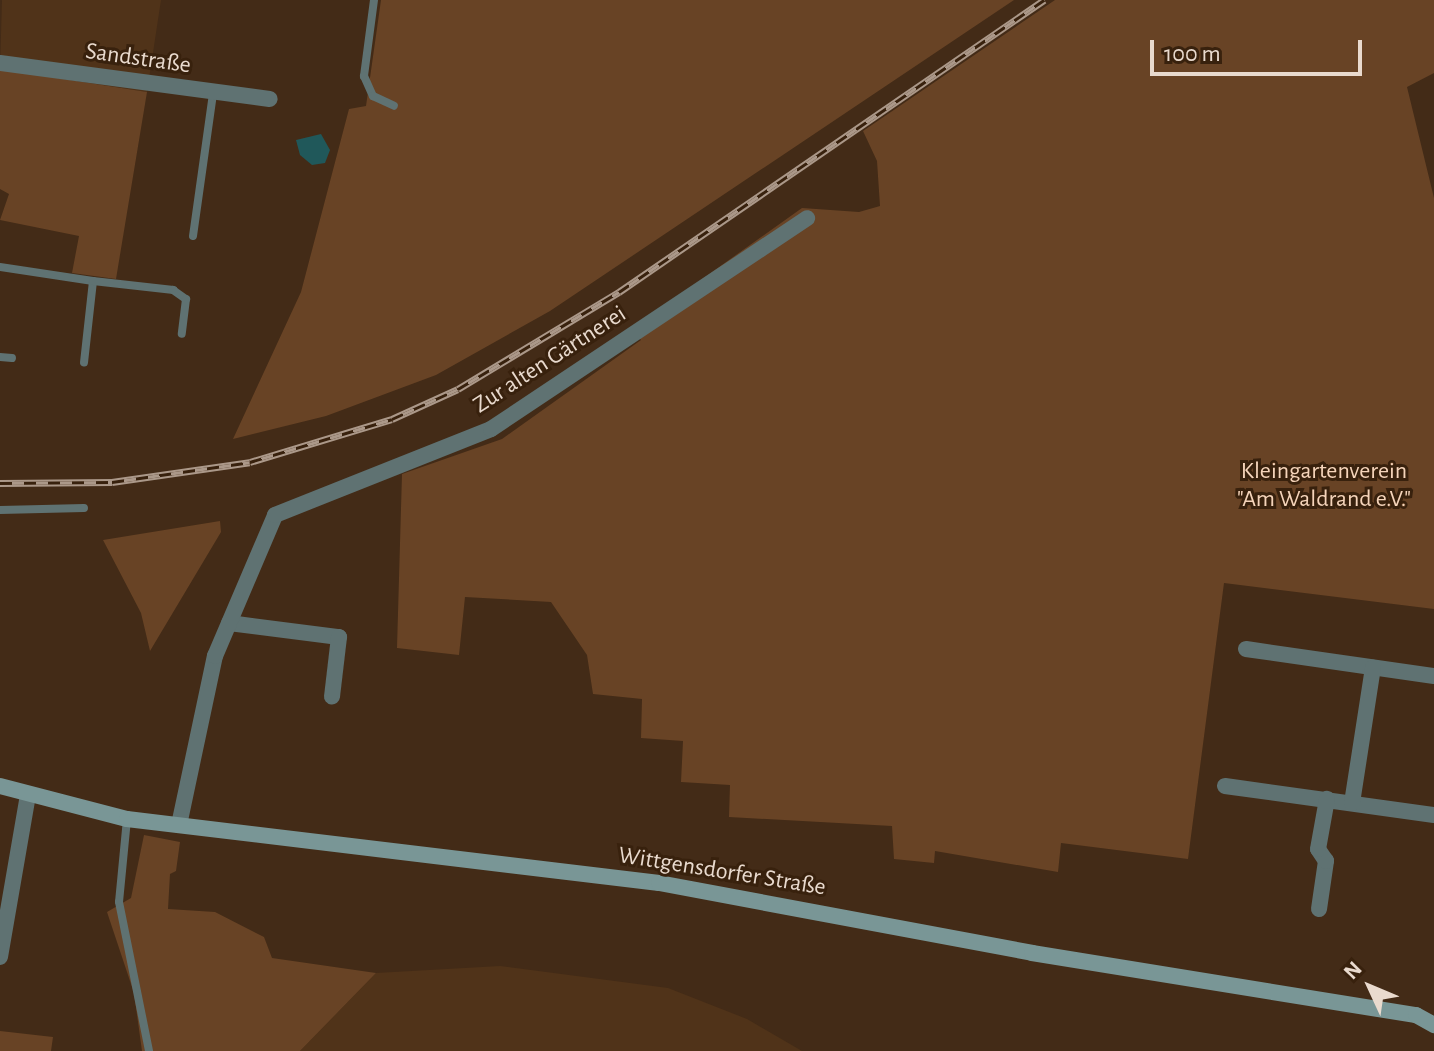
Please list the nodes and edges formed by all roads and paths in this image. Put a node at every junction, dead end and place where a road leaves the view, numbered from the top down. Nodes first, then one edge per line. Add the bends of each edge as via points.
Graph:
1 (374, 0) edge
2 (0, 63) edge
3 (213, 93) junction
4 (270, 99) dead end
5 (394, 106) dead end
6 (807, 218) dead end
7 (193, 236) dead end
8 (0, 267) edge
9 (93, 281) junction
10 (182, 334) dead end
11 (0, 357) edge
12 (12, 358) dead end
13 (84, 363) dead end
14 (84, 508) dead end
15 (0, 510) edge
16 (229, 623) junction
17 (1246, 649) dead end
18 (1373, 668) junction
19 (1434, 676) edge
20 (332, 697) dead end
21 (0, 786) edge
22 (1225, 786) dead end
23 (28, 795) junction
24 (1327, 799) junction
25 (1352, 803) junction
26 (1434, 815) edge
27 (127, 819) junction
28 (179, 825) junction
29 (1319, 909) dead end
30 (0, 957) edge
31 (1434, 1025) edge
32 (149, 1051) edge

1 - 5 lane via 364,76 373,96
2 - 3 street, Sandstraße
3 - 4 street, Sandstraße
3 - 7 lane
6 - 16 street, Zur alten Gärtnerei via 491,429 275,515
8 - 9 lane
9 - 10 lane via 173,290 186,299
9 - 13 lane
11 - 12 lane
14 - 15 lane
16 - 20 street via 339,637
16 - 28 street, Zur alten Gärtnerei via 215,656
17 - 18 street
18 - 19 street
18 - 25 street
21 - 23 street, Wittgensdorfer Straße
22 - 24 street
23 - 27 street, Wittgensdorfer Straße
23 - 30 street
24 - 25 street
24 - 29 street via 1318,849 1326,861
25 - 26 street
27 - 28 street, Wittgensdorfer Straße
27 - 32 lane via 119,902
28 - 31 street, Wittgensdorfer Straße via 659,883 1032,953 1416,1015

